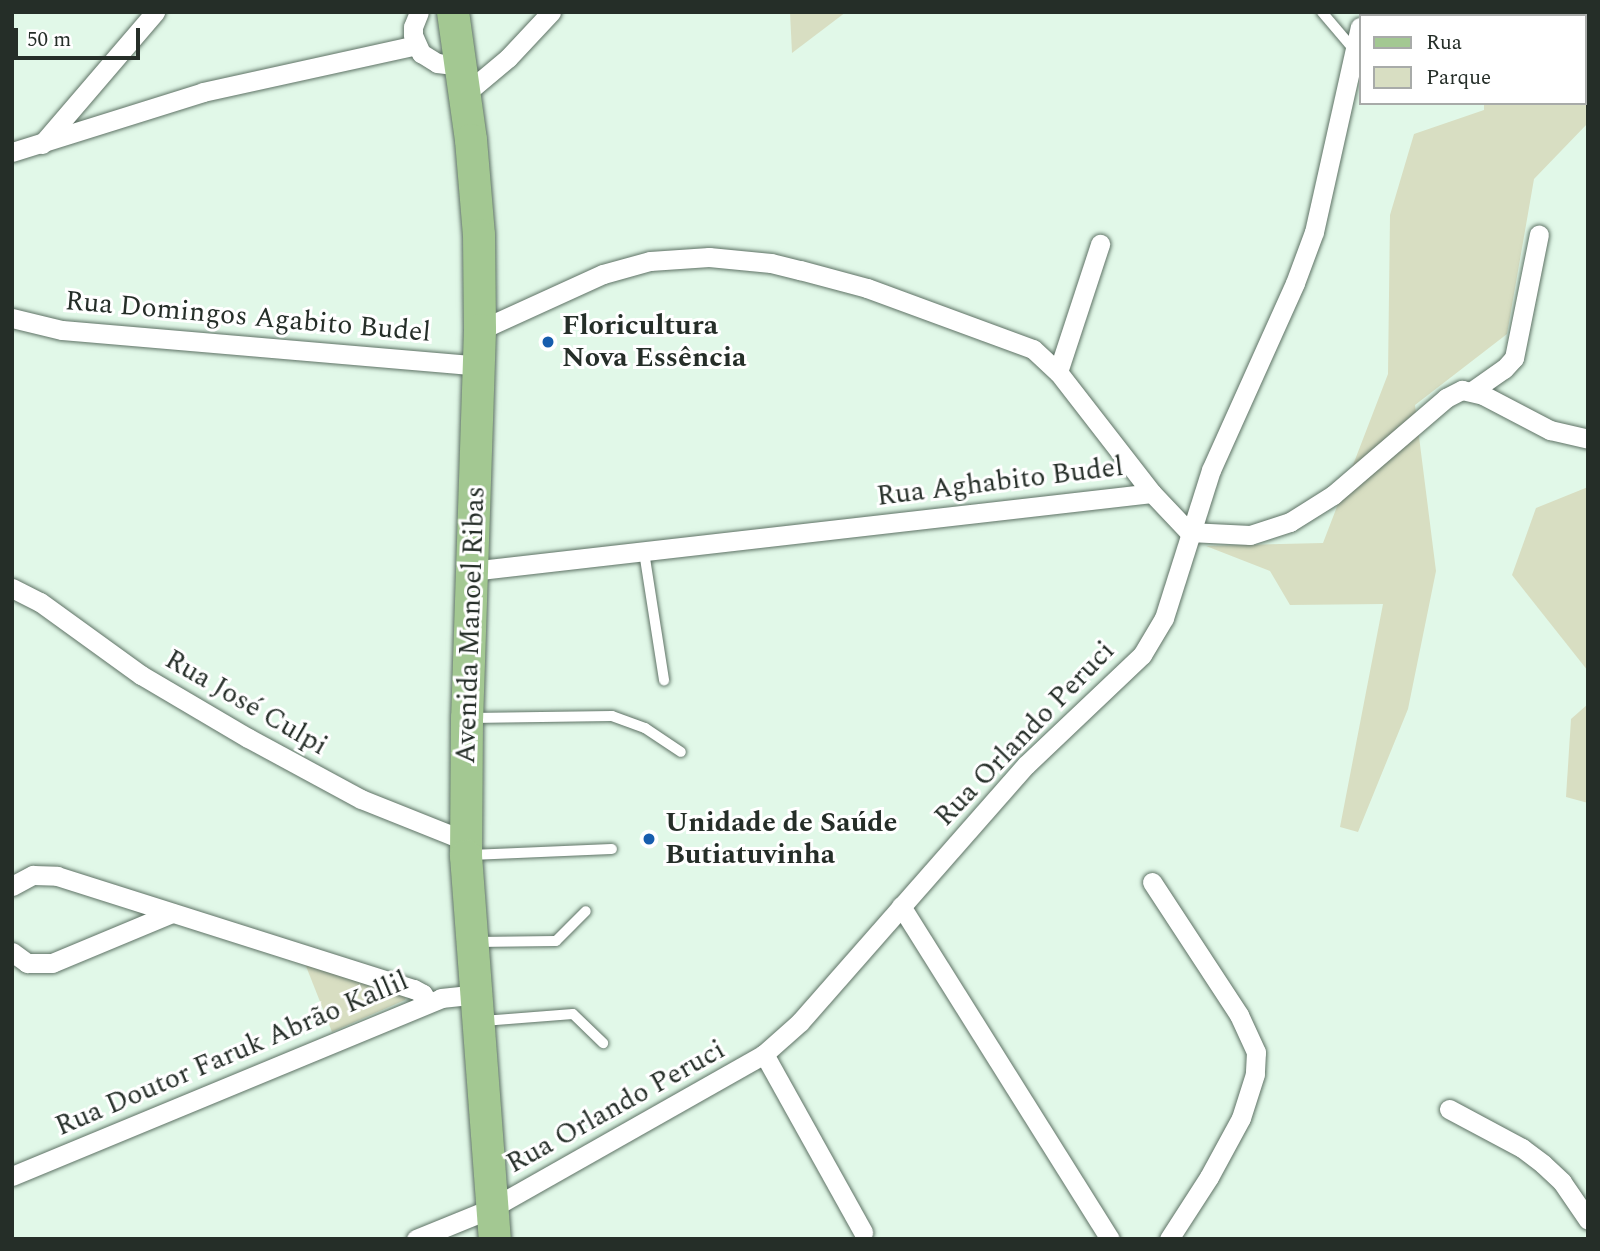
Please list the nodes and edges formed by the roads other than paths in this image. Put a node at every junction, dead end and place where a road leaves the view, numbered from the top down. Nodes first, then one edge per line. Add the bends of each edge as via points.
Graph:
1 (155, 12) edge
2 (453, 12) edge
3 (551, 12) edge
4 (1322, 12) edge
5 (413, 14) edge
6 (1358, 40) edge
7 (416, 45) junction
8 (1356, 53) junction
9 (463, 80) junction
10 (41, 145) junction
11 (12, 152) edge
12 (1539, 234) dead end
13 (1100, 244) dead end
14 (12, 318) edge
15 (480, 330) junction
16 (479, 366) junction
17 (1058, 372) junction
18 (1472, 391) junction
19 (1588, 439) edge
20 (1152, 493) junction
21 (1189, 532) junction
22 (644, 552) junction
23 (471, 571) junction
24 (12, 589) edge
25 (664, 680) dead end
26 (467, 718) junction
27 (681, 752) dead end
28 (466, 848) junction
29 (612, 849) dead end
30 (1152, 882) dead end
31 (12, 886) edge
32 (901, 906) junction
33 (586, 911) dead end
34 (172, 913) junction
35 (472, 942) junction
36 (20, 958) edge
37 (428, 1003) junction
38 (478, 1008) junction
39 (603, 1043) dead end
40 (764, 1054) junction
41 (1449, 1109) dead end
42 (12, 1176) edge
43 (1588, 1220) edge
44 (494, 1223) edge
45 (863, 1233) dead end
46 (416, 1239) edge
47 (1110, 1239) edge
48 (1169, 1239) edge

1 - 10 street
2 - 9 main road, Avenida Manoel Ribas
3 - 9 street via 508,58
4 - 8 lane
5 - 7 street
6 - 8 street, Rua Orlando Peruci
7 - 9 street
7 - 10 street via 213,89
8 - 21 street, Rua Orlando Peruci via 1314,232
9 - 15 main road, Avenida Manoel Ribas via 480,235
10 - 11 street
12 - 18 street via 1514,358
13 - 17 street
14 - 16 street, Rua Domingos Agabito Budel via 62,330
15 - 16 main road, Avenida Manoel Ribas
15 - 17 street via 626,266 676,257 741,260 780,265 867,288 1033,349
16 - 23 main road, Avenida Manoel Ribas
17 - 20 street
18 - 19 street via 1550,430
18 - 21 street via 1462,390 1446,398 1355,478 1290,522 1251,535
20 - 21 street, Rua Aghabito Budel
20 - 22 street, Rua Aghabito Budel
21 - 32 street, Rua Orlando Peruci via 1164,618 1142,655 1026,765
22 - 23 street, Rua Aghabito Budel
22 - 25 lane
23 - 26 main road, Avenida Manoel Ribas
24 - 28 street, Rua José Culpi via 40,602 141,675 248,738 361,799
26 - 27 lane via 612,716 645,728
26 - 28 main road, Avenida Manoel Ribas
28 - 29 lane
28 - 35 main road, Avenida Manoel Ribas
30 - 48 street via 1239,1015 1256,1052 1255,1074 1241,1118
31 - 34 street via 33,875 57,876
32 - 40 street, Rua Orlando Peruci via 800,1022
32 - 47 street
33 - 35 lane via 556,942
34 - 36 street via 52,963
34 - 37 street via 420,991
35 - 38 main road, Avenida Manoel Ribas
37 - 38 street, Rua Doutor Faruk Abrão Kallil via 441,998
37 - 42 street, Rua Doutor Faruk Abrão Kallil
38 - 39 lane via 573,1014
38 - 44 main road, Avenida Manoel Ribas
40 - 44 street, Rua Orlando Peruci
40 - 45 street
41 - 43 street via 1543,1164 1562,1182
44 - 46 street, Rua Orlando Peruci

